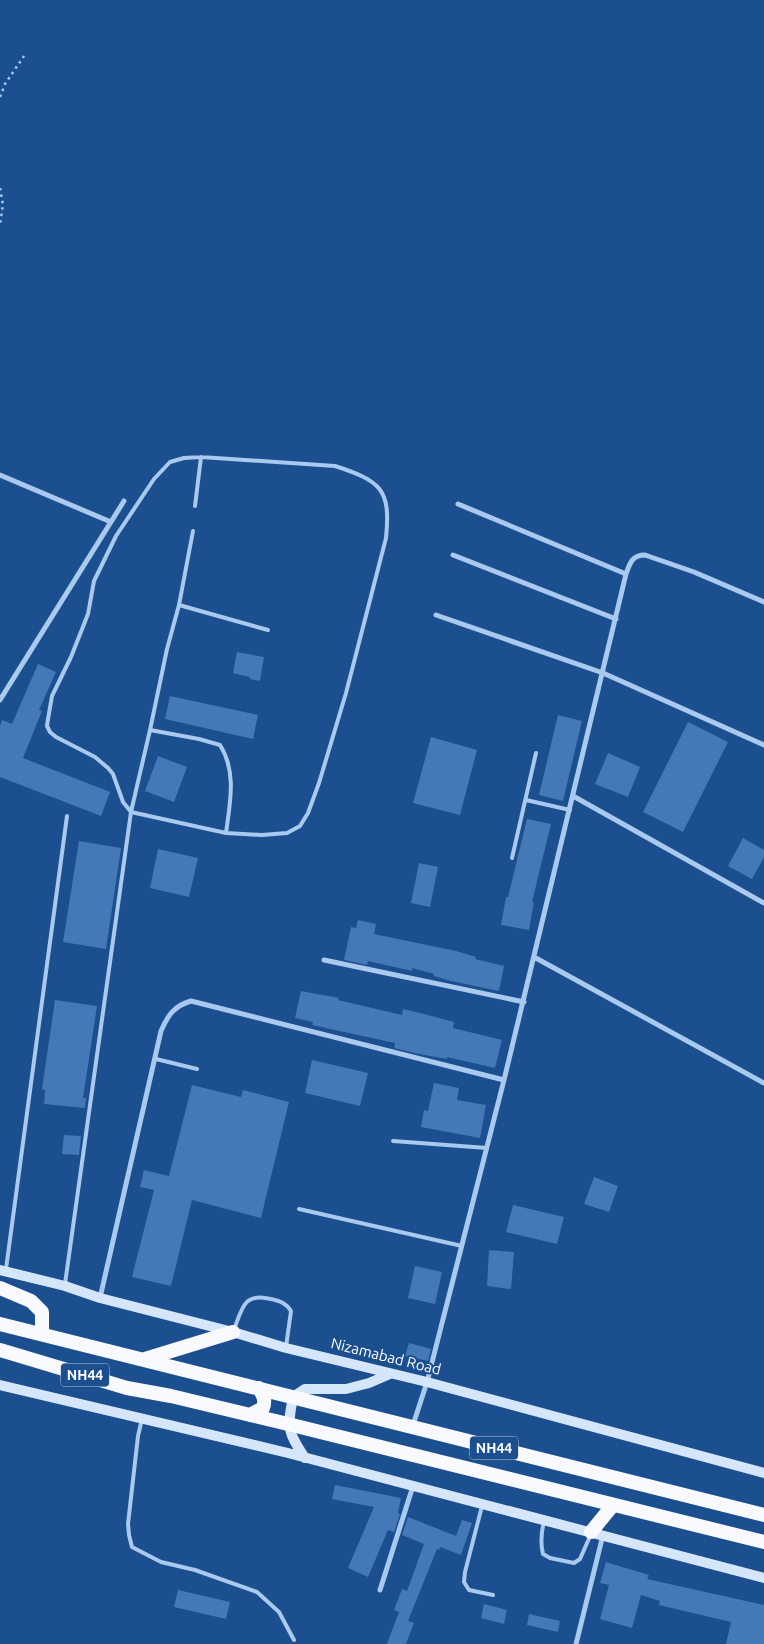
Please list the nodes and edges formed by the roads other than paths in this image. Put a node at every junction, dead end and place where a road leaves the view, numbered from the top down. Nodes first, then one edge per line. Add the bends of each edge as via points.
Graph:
1 (200, 457) junction
2 (0, 475) edge
3 (124, 501) dead end
4 (458, 504) dead end
5 (196, 506) dead end
6 (111, 522) junction
7 (193, 531) dead end
8 (453, 554) dead end
9 (626, 574) junction
10 (764, 602) edge
11 (179, 605) junction
12 (436, 615) dead end
13 (616, 619) junction
14 (268, 630) dead end
15 (603, 673) junction
16 (0, 700) edge
17 (150, 730) junction
18 (764, 745) edge
19 (536, 753) dead end
20 (573, 796) junction
21 (526, 800) junction
22 (570, 810) junction
23 (131, 812) junction
24 (67, 816) dead end
25 (226, 833) junction
26 (512, 858) dead end
27 (764, 903) edge
28 (534, 957) junction
29 (324, 960) dead end
30 (524, 1002) junction
31 (156, 1059) junction
32 (197, 1069) dead end
33 (504, 1080) junction
34 (764, 1083) edge
35 (393, 1141) dead end
36 (487, 1148) junction
37 (299, 1209) dead end
38 (462, 1246) junction
39 (3, 1271) edge
40 (65, 1286) junction
41 (0, 1288) edge
42 (100, 1298) junction
43 (0, 1324) edge
44 (233, 1332) junction
45 (42, 1334) junction
46 (286, 1348) junction
47 (0, 1350) edge
48 (145, 1360) junction
49 (390, 1374) junction
50 (427, 1382) junction
51 (0, 1385) edge
52 (259, 1388) junction
53 (293, 1397) junction
54 (250, 1415) junction
55 (142, 1419) junction
56 (288, 1424) junction
57 (412, 1428) junction
58 (305, 1458) junction
59 (764, 1473) edge
60 (413, 1485) junction
61 (483, 1503) junction
62 (613, 1505) junction
63 (764, 1515) edge
64 (544, 1519) junction
65 (597, 1533) junction
66 (764, 1542) edge
67 (764, 1578) edge
68 (380, 1590) dead end
69 (493, 1595) dead end
70 (294, 1640) dead end
71 (576, 1644) edge

1 - 5 lane
1 - 23 lane via 170,462 154,479 116,536 94,581 88,614 52,696 47,726 50,732 108,768
1 - 25 lane via 335,466 378,486 385,497 388,516 386,538 346,693 308,813 300,826 287,833
2 - 6 street
3 - 6 street
4 - 9 street
6 - 16 street
7 - 11 lane
8 - 13 street
9 - 10 street via 631,560 645,555
9 - 13 street
11 - 14 lane
11 - 17 lane
12 - 15 street
13 - 15 street
15 - 18 street
15 - 20 street
17 - 23 lane
17 - 25 lane via 220,745 228,757 230,772 231,796
19 - 21 lane
20 - 22 street
20 - 27 street
21 - 22 lane
21 - 26 lane
22 - 28 street
23 - 25 lane
23 - 40 lane
24 - 39 lane
28 - 30 street
28 - 34 street
29 - 30 street
30 - 33 street
31 - 32 lane
31 - 33 street via 167,1016 175,1008 191,1001
31 - 42 street
33 - 36 street
35 - 36 lane
36 - 38 street
37 - 38 lane
38 - 50 street
39 - 40 main road, Nizamabad Road
40 - 42 main road, Nizamabad Road
41 - 45 highway via 32,1301 42,1312
42 - 44 main road, Nizamabad Road
43 - 45 highway, NH44
44 - 46 main road, Nizamabad Road
44 - 46 lane via 248,1300 262,1296 282,1302 291,1311
44 - 48 highway
45 - 48 highway, NH44
46 - 49 main road, Nizamabad Road
47 - 54 highway, NH44 via 127,1388
48 - 52 highway, NH44
49 - 50 main road, Nizamabad Road
49 - 53 main road via 346,1389 305,1389
50 - 57 street
50 - 59 main road, Nizamabad Road
51 - 55 main road
52 - 53 highway, NH44
52 - 54 highway via 265,1403 263,1408
53 - 56 main road
53 - 57 highway, NH44
54 - 56 highway, NH44
55 - 58 main road
55 - 70 lane via 128,1524 132,1547 161,1562 195,1570 256,1592 279,1612
56 - 58 main road via 292,1439
56 - 62 highway, NH44
57 - 63 highway, NH44
58 - 60 main road
60 - 61 main road
60 - 68 street
61 - 64 main road
61 - 69 lane via 464,1582 469,1590
62 - 65 highway
62 - 66 highway, NH44
64 - 65 main road
64 - 65 lane via 540,1545 544,1554 555,1559 574,1564
65 - 67 main road
65 - 71 street

